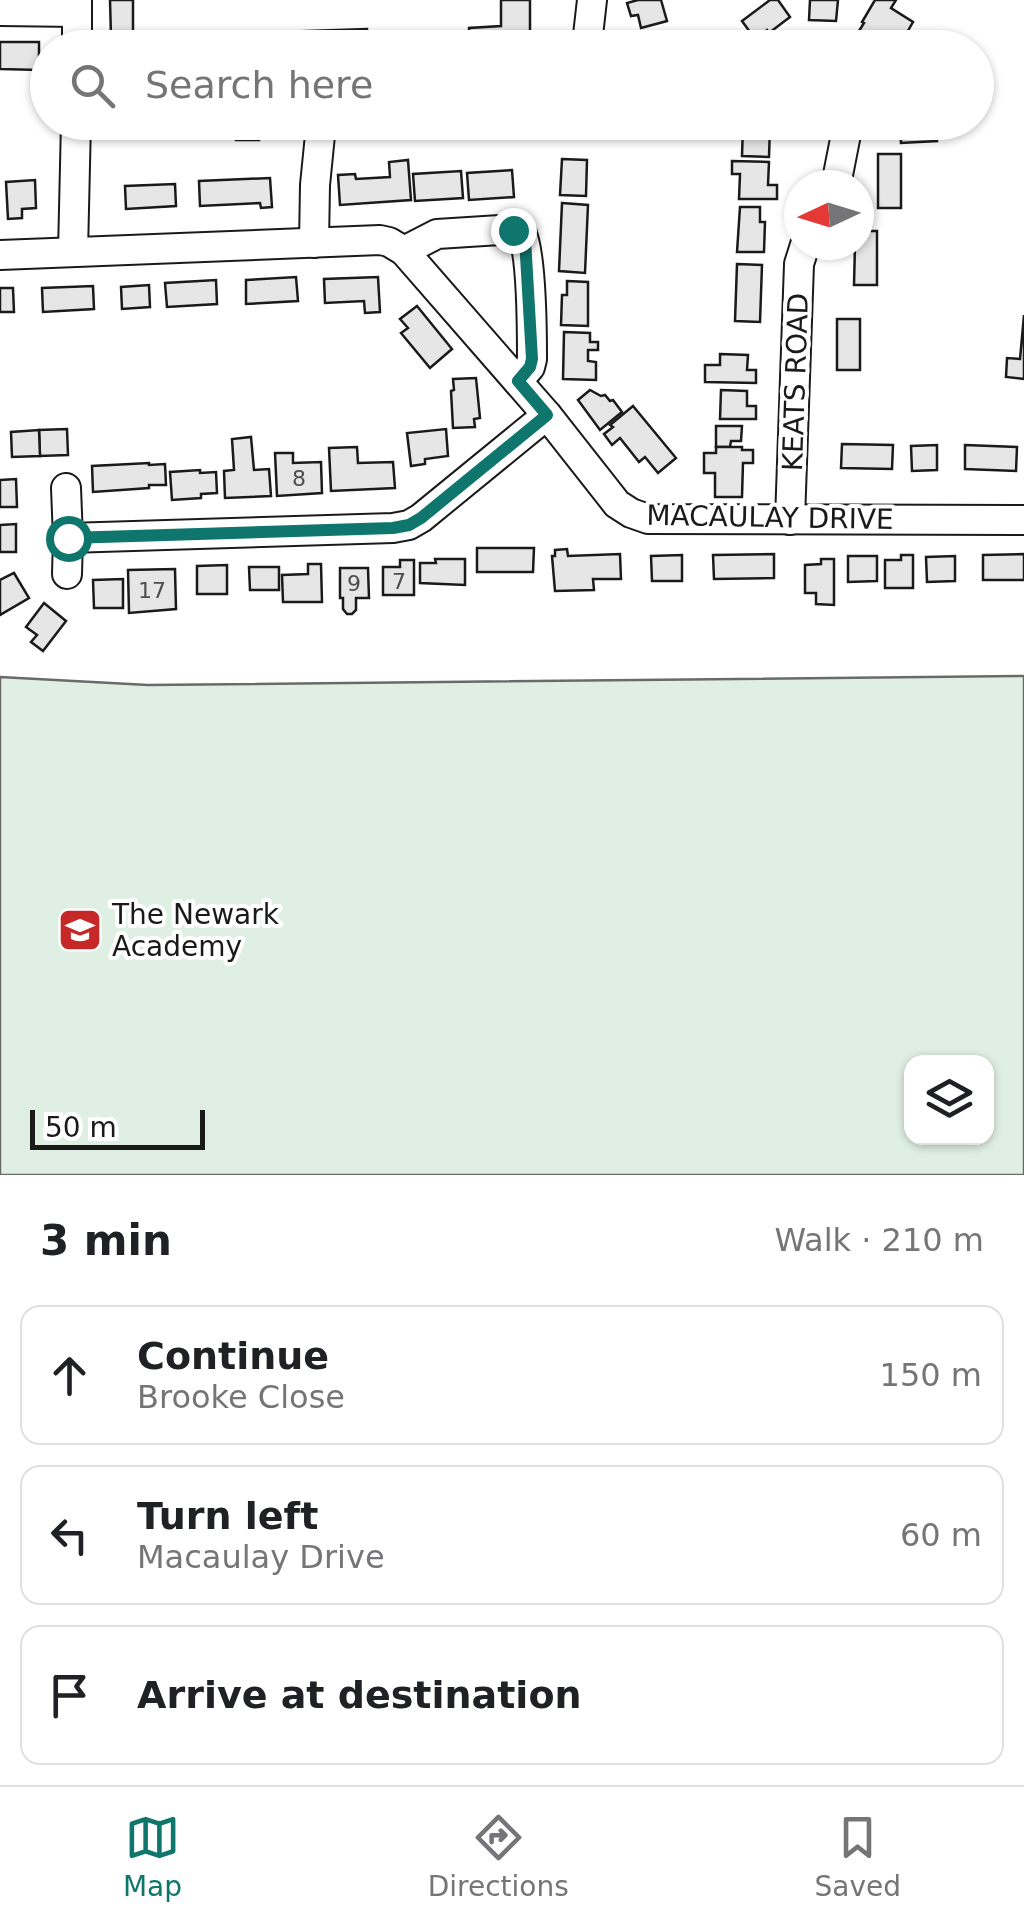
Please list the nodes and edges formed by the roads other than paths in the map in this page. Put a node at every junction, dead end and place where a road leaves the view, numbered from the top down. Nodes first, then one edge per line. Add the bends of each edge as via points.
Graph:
1 (592, 0) edge
2 (78, 6) edge
3 (0, 10) edge
4 (586, 30) edge
5 (76, 140) edge
6 (318, 140) edge
7 (849, 140) edge
8 (840, 170) edge
9 (314, 243) junction
10 (74, 252) junction
11 (404, 252) junction
12 (0, 255) edge
13 (800, 260) edge
14 (518, 381) junction
15 (547, 415) junction
16 (66, 488) dead end
17 (790, 520) junction
18 (1024, 520) edge
19 (68, 538) junction
20 (66, 574) dead end

1 - 4 street
2 - 3 street
5 - 10 street
6 - 9 street
7 - 8 street
9 - 10 street
9 - 11 street via 380,240
10 - 12 street
11 - 14 street, MACAULAY DRIVE
11 - 14 street via 437,234 520,232 532,359
13 - 17 street, KEATS ROAD
14 - 15 street, MACAULAY DRIVE
15 - 17 street, MACAULAY DRIVE via 606,492 631,513
15 - 19 street via 409,525
16 - 19 street
17 - 18 street, MACAULAY DRIVE
19 - 20 street

